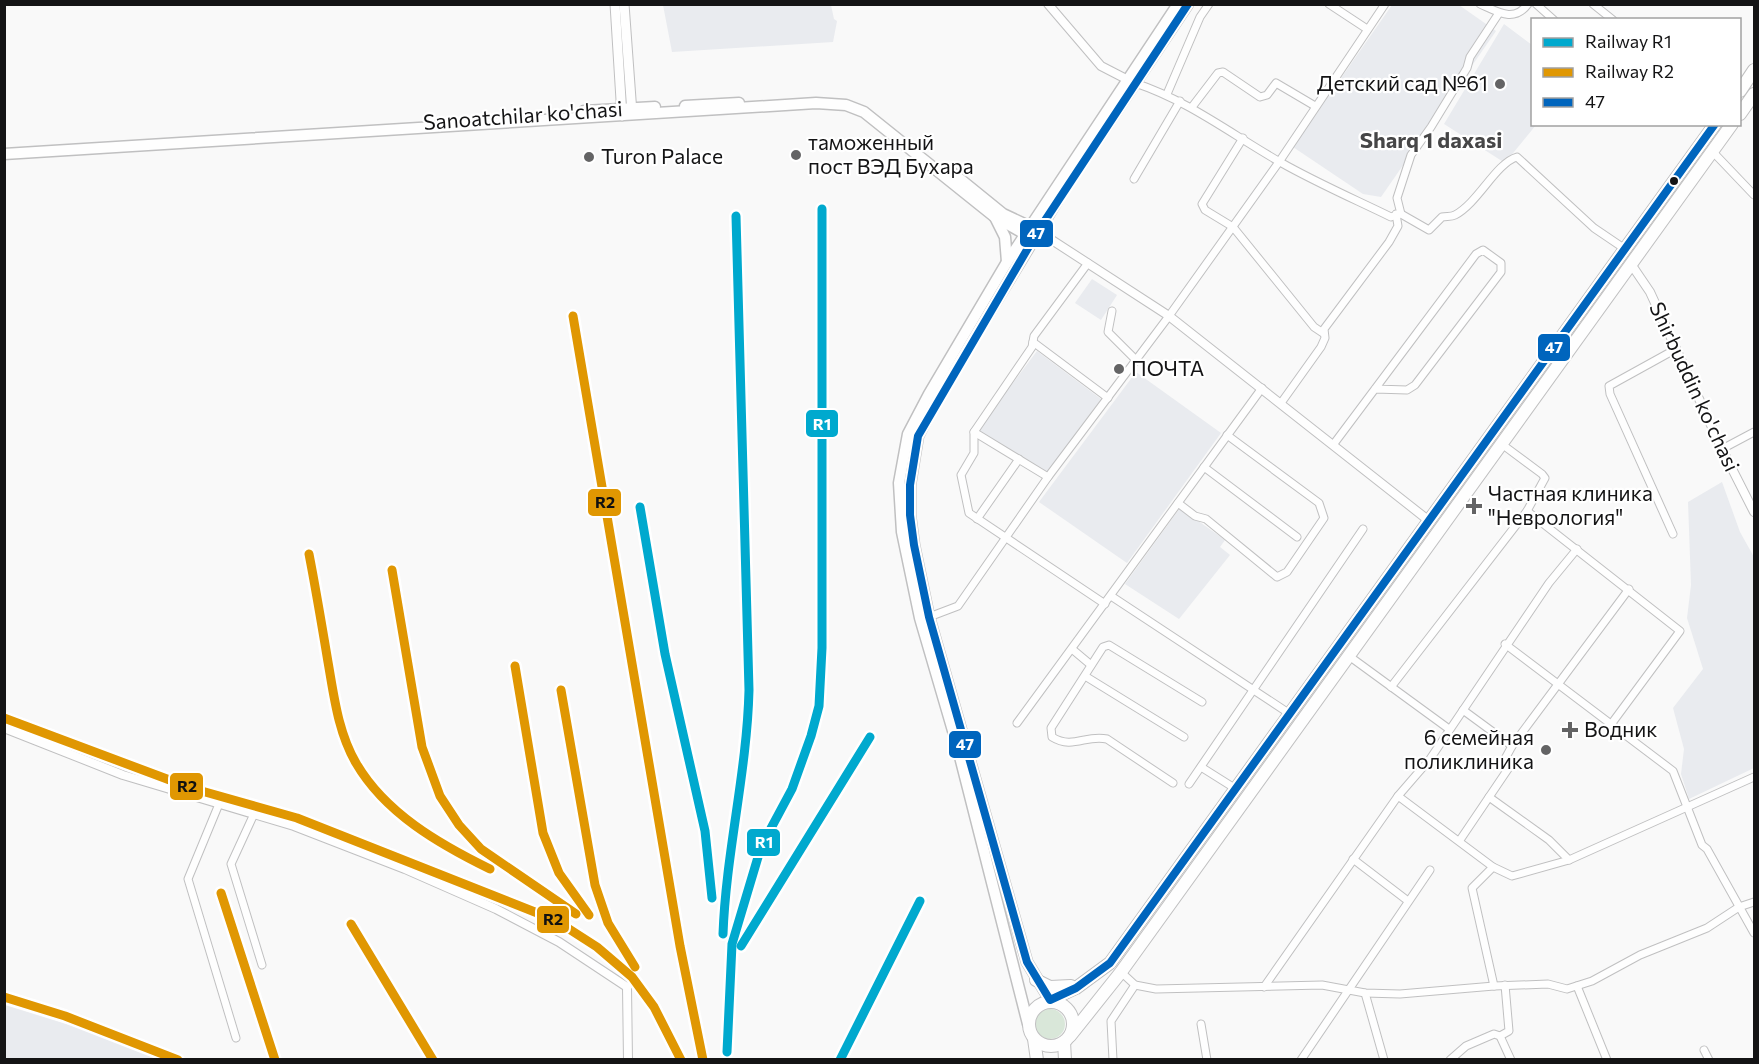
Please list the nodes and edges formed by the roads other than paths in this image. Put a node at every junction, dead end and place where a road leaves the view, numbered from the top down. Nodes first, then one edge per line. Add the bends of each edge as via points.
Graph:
1 (615, 4) edge
2 (624, 4) edge
3 (1048, 4) edge
4 (1209, 4) edge
5 (1329, 4) edge
6 (1385, 4) edge
7 (1480, 4) edge
8 (1528, 4) edge
9 (1536, 4) edge
10 (1593, 4) edge
11 (1180, 5) edge
12 (1500, 13) junction
13 (1552, 18) edge
14 (1610, 18) edge
15 (1367, 29) junction
16 (1755, 70) edge
17 (1131, 82) junction
18 (1741, 90) edge
19 (1167, 94) junction
20 (1755, 94) edge
21 (1180, 101) junction
22 (1315, 106) junction
23 (1191, 107) junction
24 (627, 113) junction
25 (1741, 113) edge
26 (1714, 126) edge
27 (1731, 126) edge
28 (1243, 138) junction
29 (4, 148) edge
30 (1712, 151) junction
31 (4, 154) edge
32 (1280, 162) junction
33 (1134, 179) dead end
34 (1755, 195) edge
35 (1398, 214) junction
36 (999, 215) junction
37 (1009, 225) junction
38 (1233, 227) junction
39 (1031, 230) junction
40 (1017, 247) junction
41 (1625, 249) junction
42 (1007, 262) junction
43 (1088, 263) junction
44 (1631, 264) junction
45 (1018, 269) junction
46 (1112, 311) dead end
47 (1169, 316) junction
48 (1323, 333) junction
49 (1033, 342) junction
50 (1676, 348) junction
51 (1136, 360) junction
52 (1262, 388) junction
53 (1375, 389) junction
54 (1107, 398) junction
55 (1281, 403) junction
56 (974, 432) junction
57 (1755, 432) edge
58 (1227, 435) junction
59 (1333, 445) junction
60 (1507, 448) dead end
61 (1722, 449) junction
62 (1019, 459) junction
63 (1204, 467) junction
64 (1048, 477) junction
65 (1178, 503) junction
66 (1527, 511) junction
67 (1755, 512) edge
68 (977, 519) junction
69 (1428, 520) junction
70 (1363, 529) dead end
71 (1672, 534) dead end
72 (1297, 537) dead end
73 (1007, 538) junction
74 (1576, 549) junction
75 (1629, 589) junction
76 (1111, 596) junction
77 (1105, 604) junction
78 (929, 617) junction
79 (1505, 645) junction
80 (1072, 649) junction
81 (1349, 656) junction
82 (1091, 665) junction
83 (1085, 675) junction
84 (1557, 684) junction
85 (1391, 687) junction
86 (1252, 691) junction
87 (1202, 702) dead end
88 (1463, 710) junction
89 (1290, 714) junction
90 (1017, 723) dead end
91 (1612, 723) junction
92 (4, 728) edge
93 (1449, 729) junction
94 (1184, 737) dead end
95 (961, 740) junction
96 (1512, 746) junction
97 (1201, 767) junction
98 (1755, 777) edge
99 (1173, 783) dead end
100 (1189, 784) dead end
101 (1236, 789) junction
102 (1398, 796) junction
103 (1490, 797) junction
104 (219, 804) junction
105 (1687, 805) junction
106 (254, 814) junction
107 (1460, 840) junction
108 (1353, 859) junction
109 (1569, 860) junction
110 (1493, 867) junction
111 (1430, 870) dead end
112 (1408, 901) junction
113 (1755, 902) edge
114 (1739, 907) junction
115 (1755, 933) edge
116 (262, 965) dead end
117 (1121, 972) junction
118 (1036, 980) junction
119 (1084, 983) junction
120 (1135, 985) junction
121 (1494, 986) junction
122 (1505, 986) junction
123 (1577, 986) junction
124 (1264, 987) junction
125 (1347, 991) junction
126 (1365, 993) junction
127 (1050, 1000) junction
128 (1028, 1024) junction
129 (1200, 1024) dead end
130 (1500, 1036) junction
131 (236, 1038) dead end
132 (1034, 1039) junction
133 (1067, 1039) junction
134 (1704, 1050) dead end
135 (628, 1059) edge
136 (1037, 1059) edge
137 (1065, 1059) edge
138 (1113, 1059) edge
139 (1207, 1059) edge
140 (1301, 1059) edge
141 (1384, 1059) edge
142 (1450, 1059) edge
143 (1511, 1059) edge
144 (1607, 1059) edge
145 (1709, 1059) edge

1 - 24 main road
2 - 24 main road
3 - 17 street via 1101,66
4 - 19 street
5 - 15 street
6 - 15 street
7 - 12 street
8 - 12 street via 1517,15
9 - 13 street
10 - 14 street
11 - 17 main road
12 - 35 street via 1411,155 1397,198
15 - 22 street
16 - 18 highway
17 - 19 street
17 - 39 main road
19 - 21 street
20 - 25 highway
21 - 23 street
21 - 33 street
22 - 23 street via 1276,83 1267,95 1260,97 1223,72 1218,73
22 - 32 street
23 - 28 street
24 - 29 main road, Sanoatchilar ko'chasi
24 - 31 main road, Sanoatchilar ko'chasi
24 - 36 main road, Sanoatchilar ko'chasi via 816,103 846,105 885,127
26 - 41 highway
27 - 30 highway
28 - 32 street
28 - 38 street via 1202,204 1205,210
30 - 34 street
30 - 44 highway
32 - 35 street via 1390,217
32 - 38 street
35 - 41 street via 1429,230 1442,217 1452,217 1472,204 1517,157 1594,228
35 - 48 street via 1398,226 1389,242
36 - 37 main road, Sanoatchilar ko'chasi
36 - 39 main road, Sanoatchilar ko'chasi
36 - 42 main road, Sanoatchilar ko'chasi
37 - 39 main road, Sanoatchilar ko'chasi
37 - 40 main road
38 - 47 street
38 - 48 street
39 - 40 main road
39 - 43 street
39 - 45 main road
40 - 42 main road
40 - 45 main road
41 - 69 highway
42 - 95 main road via 908,434 899,483 902,532 920,618
43 - 47 street
43 - 49 street
44 - 50 street, Shirbuddin ko'chasi via 1650,292
44 - 81 highway
45 - 78 main road via 938,397 918,436 912,459 910,515
46 - 51 street via 1108,332
47 - 51 street
47 - 52 street
48 - 55 street via 1322,347
49 - 54 street
49 - 56 street
50 - 61 street, Shirbuddin ko'chasi
50 - 71 street via 1609,386
51 - 54 street
52 - 55 street
52 - 58 street
53 - 53 street via 1479,250 1501,263 1502,272 1416,385 1407,390
53 - 59 street
54 - 64 street
55 - 59 street
56 - 62 street
56 - 68 street via 974,453 961,475 969,513
57 - 61 street
58 - 63 street
58 - 65 street via 1319,503 1323,510 1324,518 1287,572 1277,577 1206,519
59 - 69 street
60 - 66 street via 1545,478
61 - 67 street, Shirbuddin ko'chasi
62 - 64 street
62 - 68 street
63 - 65 street
63 - 72 street
64 - 73 street
65 - 76 street
66 - 74 street
66 - 85 street
68 - 73 street
69 - 89 highway
70 - 86 street
73 - 77 street
73 - 78 street via 958,606
74 - 75 street
74 - 79 street
75 - 84 street
75 - 91 street via 1680,631
76 - 77 street
76 - 86 street
77 - 80 street
78 - 95 main road
79 - 84 street
79 - 88 street
80 - 82 street
80 - 90 street
81 - 85 street
81 - 117 highway
82 - 83 street
82 - 87 street via 1103,647 1113,646
83 - 94 street
83 - 99 street via 1050,728 1052,737 1064,744 1107,740
84 - 91 street
84 - 96 street
85 - 93 street
86 - 89 street
86 - 97 street
88 - 93 street
88 - 96 street
89 - 101 highway
91 - 105 street via 1673,771
92 - 104 street via 123,775
93 - 102 street via 1430,759
95 - 118 main road via 1027,962
95 - 128 main road
96 - 103 street via 1506,757 1508,769
97 - 100 street
97 - 101 street
98 - 105 street
101 - 119 highway via 1110,963
102 - 107 street
102 - 108 street
103 - 107 street
103 - 109 street via 1549,840
104 - 106 street
104 - 131 street via 188,879
105 - 109 street
105 - 114 street via 1702,846
106 - 116 street via 231,864
106 - 135 street via 405,869 559,942 627,987
107 - 110 street
108 - 112 street
108 - 124 street
109 - 110 street via 1512,876
110 - 121 street via 1472,888
111 - 112 street
112 - 125 street
113 - 114 street
114 - 115 street
114 - 123 street via 1707,928
117 - 120 street
117 - 133 highway
118 - 119 highway via 1050,987
118 - 127 main road
119 - 127 highway
120 - 124 street via 1199,990
120 - 138 street via 1111,1021
121 - 122 street
121 - 126 street
122 - 123 street
122 - 130 street via 1509,1030
123 - 144 street
124 - 125 street via 1322,985
125 - 126 street
125 - 140 street
126 - 141 street
127 - 128 highway via 1034,1009
127 - 133 highway via 1070,1013
128 - 132 highway
129 - 139 street
130 - 142 street via 1494,1034 1466,1046
130 - 143 street
132 - 133 highway via 1048,1046
132 - 136 highway
133 - 137 highway
134 - 145 street

